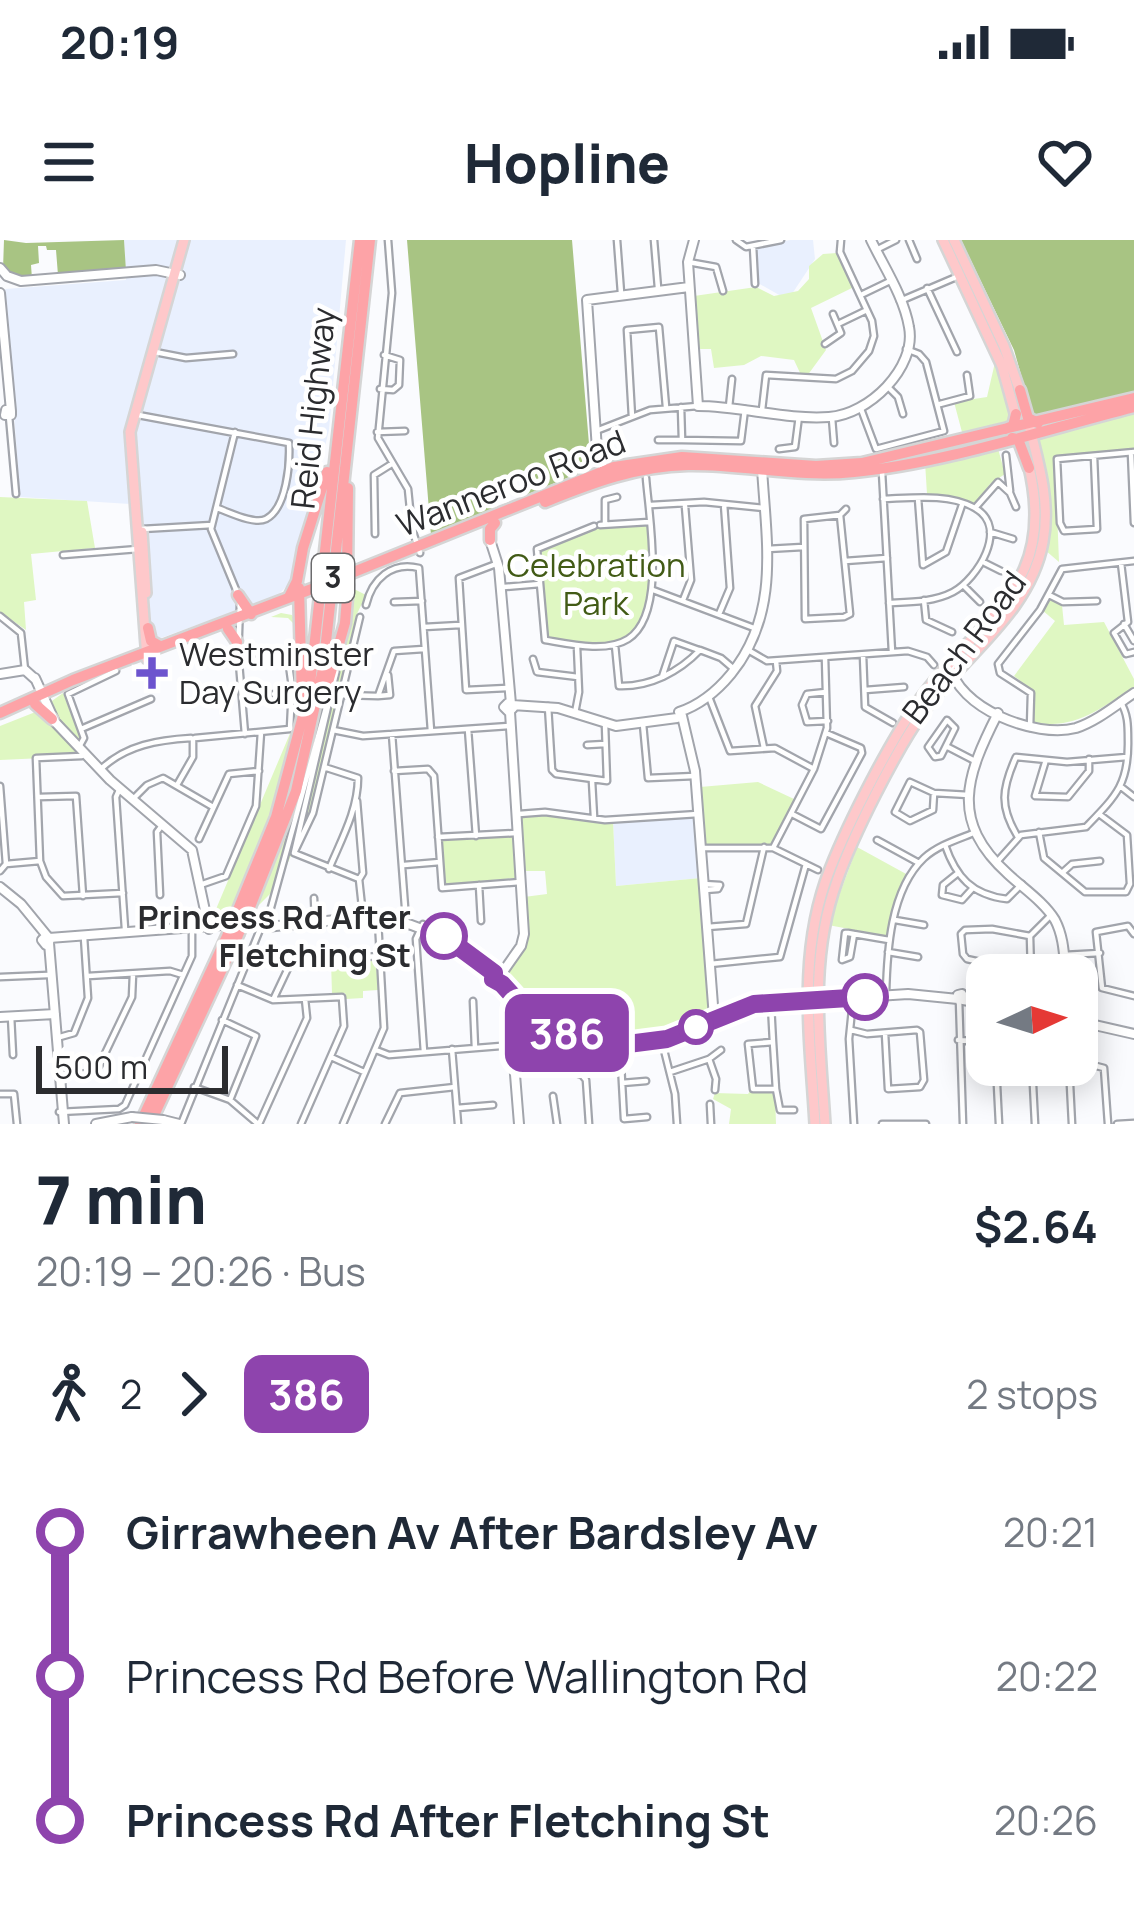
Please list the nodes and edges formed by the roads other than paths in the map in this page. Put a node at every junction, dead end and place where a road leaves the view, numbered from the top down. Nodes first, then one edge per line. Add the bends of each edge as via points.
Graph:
1 (187, 240) edge
2 (360, 240) edge
3 (370, 240) edge
4 (388, 240) edge
5 (617, 240) edge
6 (654, 240) edge
7 (694, 240) edge
8 (736, 240) edge
9 (781, 240) edge
10 (841, 240) edge
11 (872, 240) edge
12 (896, 240) edge
13 (909, 240) edge
14 (943, 240) edge
15 (954, 240) edge
16 (753, 246) junction
17 (876, 250) junction
18 (916, 260) dead end
19 (688, 262) junction
20 (961, 273) junction
21 (177, 276) junction
22 (2, 280) edge
23 (890, 281) junction
24 (754, 284) dead end
25 (689, 287) junction
26 (927, 288) junction
27 (658, 290) junction
28 (723, 291) dead end
29 (621, 293) junction
30 (861, 295) junction
31 (900, 301) junction
32 (867, 310) junction
33 (832, 314) dead end
34 (388, 321) junction
35 (402, 323) dead end
36 (838, 323) junction
37 (826, 344) dead end
38 (906, 349) junction
39 (157, 351) junction
40 (957, 352) dead end
41 (233, 354) dead end
42 (384, 355) junction
43 (1008, 355) junction
44 (967, 375) dead end
45 (1005, 376) junction
46 (732, 379) dead end
47 (886, 386) junction
48 (380, 389) junction
49 (1020, 390) joint
50 (344, 402) junction
51 (1134, 402) edge
52 (940, 404) junction
53 (682, 406) junction
54 (698, 406) junction
55 (666, 407) junction
56 (729, 407) junction
57 (860, 407) junction
58 (745, 409) junction
59 (762, 410) junction
60 (5, 413) edge
61 (903, 414) dead end
62 (1016, 414) junction
63 (799, 415) junction
64 (139, 416) junction
65 (632, 417) junction
66 (832, 418) junction
67 (406, 431) dead end
68 (596, 431) junction
69 (235, 432) junction
70 (377, 432) junction
71 (1026, 432) junction
72 (985, 436) junction
73 (658, 440) dead end
74 (682, 440) junction
75 (834, 442) dead end
76 (779, 448) dead end
77 (1132, 453) edge
78 (1006, 455) dead end
79 (1094, 457) junction
80 (392, 464) junction
81 (881, 465) junction
82 (762, 466) junction
83 (1029, 468) joint
84 (605, 474) junction
85 (646, 478) dead end
86 (1010, 480) junction
87 (998, 482) junction
88 (1010, 493) junction
89 (16, 494) dead end
90 (617, 497) dead end
91 (917, 497) junction
92 (883, 499) junction
93 (685, 503) junction
94 (724, 504) junction
95 (648, 505) junction
96 (962, 505) junction
97 (217, 508) junction
98 (764, 508) junction
99 (976, 508) junction
100 (1016, 508) dead end
101 (846, 509) dead end
102 (840, 515) junction
103 (649, 522) junction
104 (1134, 523) edge
105 (212, 525) junction
106 (600, 525) junction
107 (485, 528) junction
108 (142, 529) junction
109 (990, 532) junction
110 (375, 534) dead end
111 (1013, 539) dead end
112 (805, 548) junction
113 (141, 549) junction
114 (767, 549) junction
115 (420, 553) junction
116 (63, 555) dead end
117 (886, 558) junction
118 (845, 561) junction
119 (983, 561) junction
120 (1134, 561) edge
121 (1121, 563) junction
122 (497, 564) junction
123 (1001, 571) dead end
124 (346, 578) junction
125 (540, 584) junction
126 (963, 585) junction
127 (499, 588) junction
128 (1134, 588) edge
129 (1125, 589) junction
130 (653, 590) junction
131 (1048, 595) junction
132 (292, 600) junction
133 (682, 600) junction
134 (925, 601) junction
135 (1097, 601) dead end
136 (394, 602) dead end
137 (422, 602) junction
138 (980, 602) dead end
139 (1130, 602) edge
140 (889, 603) junction
141 (366, 605) dead end
142 (236, 614) junction
143 (719, 614) junction
144 (0, 616) edge
145 (360, 617) dead end
146 (805, 620) junction
147 (796, 624) dead end
148 (1124, 624) junction
149 (462, 625) junction
150 (424, 627) junction
151 (758, 630) junction
152 (952, 632) dead end
153 (1134, 641) edge
154 (237, 642) joint
155 (615, 644) junction
156 (164, 646) junction
157 (577, 646) junction
158 (146, 649) junction
159 (425, 649) junction
160 (700, 650) junction
161 (748, 650) junction
162 (892, 652) junction
163 (1134, 652) edge
164 (863, 655) junction
165 (825, 657) junction
166 (533, 659) dead end
167 (238, 661) junction
168 (776, 661) junction
169 (934, 665) dead end
170 (25, 670) junction
171 (735, 670) junction
172 (114, 673) junction
173 (953, 673) junction
174 (0, 674) edge
175 (578, 677) junction
176 (662, 677) junction
177 (904, 687) dead end
178 (506, 688) junction
179 (865, 690) junction
180 (827, 692) junction
181 (1134, 692) edge
182 (274, 694) dead end
183 (292, 694) junction
184 (342, 695) junction
185 (43, 696) junction
186 (709, 697) junction
187 (151, 699) dead end
188 (1120, 701) junction
189 (548, 706) junction
190 (511, 708) junction
191 (575, 713) junction
192 (999, 715) junction
193 (680, 716) junction
194 (0, 717) edge
195 (828, 721) junction
196 (893, 723) dead end
197 (605, 724) junction
198 (643, 724) junction
199 (508, 726) junction
200 (1030, 727) junction
201 (80, 729) junction
202 (468, 729) junction
203 (333, 730) junction
204 (431, 731) junction
205 (261, 732) junction
206 (826, 733) junction
207 (245, 734) junction
208 (392, 734) junction
209 (193, 739) junction
210 (605, 744) junction
211 (587, 745) dead end
212 (946, 746) junction
213 (764, 748) junction
214 (83, 749) junction
215 (306, 754) junction
216 (1129, 757) junction
217 (1089, 759) junction
218 (293, 762) junction
219 (977, 762) junction
220 (1045, 762) junction
221 (324, 767) junction
222 (98, 768) junction
223 (814, 769) junction
224 (260, 771) junction
225 (394, 772) junction
226 (695, 776) junction
227 (592, 781) junction
228 (177, 785) junction
229 (0, 786) edge
230 (1120, 787) junction
231 (120, 788) junction
232 (934, 793) junction
233 (357, 795) junction
234 (969, 795) junction
235 (38, 797) junction
236 (1134, 797) edge
237 (133, 799) junction
238 (213, 807) junction
239 (790, 813) junction
240 (514, 814) junction
241 (698, 814) junction
242 (1099, 814) junction
243 (593, 819) junction
244 (163, 824) junction
245 (1, 825) edge
246 (820, 829) junction
247 (975, 832) junction
248 (1039, 832) junction
249 (516, 833) junction
250 (1131, 834) edge
251 (476, 836) junction
252 (438, 837) junction
253 (1018, 837) junction
254 (824, 838) dead end
255 (199, 839) dead end
256 (877, 840) dead end
257 (945, 845) junction
258 (700, 848) junction
259 (764, 848) junction
260 (773, 848) junction
261 (294, 854) junction
262 (40, 861) junction
263 (1100, 861) dead end
264 (440, 862) junction
265 (996, 862) junction
266 (919, 863) junction
267 (6, 864) junction
268 (806, 864) junction
269 (401, 866) junction
270 (329, 869) junction
271 (818, 870) dead end
272 (0, 872) edge
273 (958, 873) junction
274 (1062, 873) junction
275 (359, 879) junction
276 (519, 882) junction
277 (200, 885) junction
278 (1021, 885) junction
279 (479, 886) junction
280 (0, 887) edge
281 (972, 889) junction
282 (123, 893) junction
283 (160, 895) dead end
284 (83, 896) junction
285 (314, 898) dead end
286 (405, 907) dead end
287 (1052, 914) junction
288 (362, 916) junction
289 (378, 916) junction
290 (240, 917) junction
291 (895, 920) junction
292 (315, 921) junction
293 (481, 921) dead end
294 (264, 924) junction
295 (423, 925) junction
296 (924, 925) dead end
297 (707, 927) junction
298 (207, 928) junction
299 (192, 929) junction
300 (125, 934) junction
301 (233, 934) junction
302 (854, 934) dead end
303 (1134, 934) edge
304 (1030, 937) junction
305 (47, 940) junction
306 (85, 940) junction
307 (889, 940) junction
308 (887, 952) junction
309 (1100, 953) junction
310 (1065, 954) joint
311 (380, 956) junction
312 (918, 956) dead end
313 (710, 964) junction
314 (133, 974) junction
315 (51, 975) junction
316 (183, 975) junction
317 (87, 976) junction
318 (497, 976) junction
319 (0, 977) edge
320 (237, 985) junction
321 (886, 994) junction
322 (853, 996) junction
323 (1134, 996) edge
324 (305, 999) junction
325 (812, 999) junction
326 (961, 999) junction
327 (273, 1000) junction
328 (966, 1000) edge
329 (473, 1001) dead end
330 (770, 1001) junction
331 (523, 1004) junction
332 (52, 1013) junction
333 (714, 1014) junction
334 (5, 1016) edge
335 (222, 1021) junction
336 (1098, 1027) edge
337 (851, 1030) junction
338 (885, 1033) junction
339 (1134, 1035) edge
340 (55, 1037) junction
341 (661, 1039) junction
342 (958, 1040) junction
343 (966, 1041) edge
344 (772, 1042) junction
345 (620, 1044) junction
346 (514, 1045) junction
347 (475, 1048) junction
348 (452, 1049) junction
349 (376, 1050) junction
350 (721, 1050) dead end
351 (424, 1052) junction
352 (13, 1054) dead end
353 (331, 1058) junction
354 (709, 1059) junction
355 (515, 1064) junction
356 (1098, 1066) edge
357 (366, 1072) junction
358 (670, 1072) junction
359 (58, 1075) junction
360 (646, 1081) dead end
361 (620, 1083) junction
362 (997, 1086) edge
363 (1034, 1086) edge
364 (1070, 1086) edge
365 (455, 1087) junction
366 (194, 1088) junction
367 (776, 1089) junction
368 (715, 1090) dead end
369 (0, 1094) edge
370 (553, 1096) dead end
371 (230, 1100) junction
372 (710, 1104) dead end
373 (493, 1105) dead end
374 (457, 1108) junction
375 (794, 1110) dead end
376 (62, 1116) edge
377 (646, 1117) dead end
378 (136, 1121) edge
379 (169, 1123) edge
380 (345, 1123) edge
381 (1134, 1123) edge
382 (17, 1124) edge
383 (96, 1124) edge
384 (258, 1124) edge
385 (302, 1124) edge
386 (386, 1124) edge
387 (458, 1124) edge
388 (520, 1124) edge
389 (556, 1124) edge
390 (589, 1124) edge
391 (677, 1124) edge
392 (711, 1124) edge
393 (815, 1124) edge
394 (825, 1124) edge
395 (854, 1124) edge
396 (888, 1124) edge
397 (926, 1124) edge
398 (963, 1124) edge
399 (999, 1124) edge
400 (1035, 1124) edge
401 (1072, 1124) edge
402 (1108, 1124) edge
403 (1117, 1124) edge

1 - 21 main road
2 - 50 highway, Reid Highway / 3
3 - 50 highway, Reid Highway / 3
4 - 34 street
5 - 29 street
6 - 27 street
7 - 19 street
8 - 16 street
9 - 16 street
10 - 30 street
11 - 17 street
12 - 17 street
13 - 18 street
14 - 20 main road, Beach Road
15 - 20 main road, Beach Road
16 - 24 street
17 - 23 street
19 - 25 street
19 - 28 street via 716,267
20 - 26 street
20 - 43 main road, Beach Road
20 - 45 main road, Beach Road
21 - 22 street
21 - 39 main road
22 - 60 street
23 - 30 street
23 - 31 street
25 - 27 street
25 - 54 street
26 - 31 street
26 - 40 street
27 - 29 street
29 - 68 street via 586,302
30 - 32 street
31 - 38 street via 910,331
32 - 36 street
32 - 59 street via 872,344 853,371 828,381 766,375
33 - 36 street
34 - 35 street
34 - 42 street
36 - 37 street via 839,336
38 - 47 street
38 - 52 street via 924,359
39 - 41 street
39 - 64 main road
42 - 48 street
42 - 48 street via 400,360 400,391
43 - 45 main road
43 - 49 main road, Beach Road
44 - 52 street via 970,396
45 - 62 main road, Beach Road
46 - 56 street
47 - 57 street
47 - 61 street
48 - 70 street
49 - 71 highway
50 - 124 highway via 346,556 353,565
50 - 132 highway
50 - 215 highway, Reid Highway / 3 via 329,623
50 - 218 highway, Reid Highway / 3 via 318,634
51 - 71 highway, Wanneroo Road
51 - 71 highway, Wanneroo Road
52 - 57 street via 944,431 876,449
53 - 54 street
53 - 55 street
53 - 74 street
54 - 56 street
55 - 65 street
55 - 65 street via 659,327 627,330
56 - 58 street
57 - 66 street
58 - 59 street
58 - 74 street via 740,441
59 - 63 street
60 - 89 street
62 - 71 main road, Beach Road
62 - 72 highway via 1013,426
63 - 66 street
63 - 76 street via 795,447
64 - 69 street
64 - 108 main road
64 - 113 main road
65 - 68 street
66 - 75 street
67 - 70 street
68 - 84 street
69 - 97 street
69 - 97 street via 285,440 291,448 283,494 259,520
70 - 80 street
71 - 72 highway, Wanneroo Road
71 - 81 highway, Wanneroo Road
71 - 83 highway via 1018,439
71 - 173 main road, Beach Road via 1045,497 1041,552 1026,591
72 - 81 highway, Wanneroo Road
73 - 74 street
77 - 79 street
77 - 104 street
78 - 86 street
79 - 79 street via 1097,529 1064,531 1057,459
80 - 110 street via 374,475
80 - 115 street via 408,489
81 - 82 highway, Wanneroo Road via 831,474
81 - 92 street
82 - 84 highway, Wanneroo Road
82 - 98 street
83 - 173 main road, Beach Road via 1036,522 1023,573
84 - 107 highway, Wanneroo Road
85 - 95 street
86 - 87 street
86 - 88 street
87 - 88 street
87 - 99 street
88 - 100 street
90 - 106 street via 605,500
91 - 92 street
91 - 96 street
91 - 96 street via 922,565 946,552
92 - 117 street
93 - 94 street
93 - 95 street
93 - 133 street via 691,580
94 - 98 street
94 - 143 street via 730,588
95 - 103 street
96 - 99 street
97 - 105 street
98 - 114 street
99 - 109 street
101 - 102 street
102 - 112 street via 806,517
102 - 118 street
103 - 106 street
103 - 130 street
105 - 108 street
105 - 142 street
106 - 125 street via 537,549
107 - 115 highway, Wanneroo Road
107 - 122 street
108 - 113 main road
109 - 111 street
109 - 119 street
112 - 114 street
112 - 146 street
113 - 116 street
113 - 158 main road
114 - 151 street
115 - 124 highway, Wanneroo Road
115 - 137 street
115 - 141 street via 382,575
117 - 118 street
117 - 140 street
118 - 146 street via 851,618
119 - 123 street
119 - 126 street
120 - 121 street
121 - 129 street
121 - 131 street via 1064,568
122 - 127 street
122 - 149 street via 458,578
124 - 132 highway, Wanneroo Road, bridge
124 - 215 highway via 341,642
125 - 127 street
125 - 157 street via 544,638
126 - 134 street
126 - 138 street
127 - 178 street
128 - 129 street
129 - 139 street
130 - 133 street
130 - 155 street via 637,631
131 - 135 street
131 - 200 street via 998,664 1031,693
132 - 142 highway, Wanneroo Road
132 - 218 highway via 301,619 303,692
133 - 143 street
134 - 140 street
134 - 152 street via 926,620
136 - 137 street
137 - 150 street
139 - 148 street
140 - 162 street
142 - 154 highway
142 - 156 highway, Wanneroo Road
142 - 158 highway, Wanneroo Road
142 - 167 street
143 - 151 street
144 - 170 street via 22,636
145 - 184 street
146 - 147 street
148 - 153 street
148 - 163 street via 1114,633 1126,654
149 - 150 street
149 - 178 street via 466,690
150 - 159 street
151 - 161 street
154 - 167 street
155 - 157 street
155 - 176 street via 619,686
156 - 158 highway, Wanneroo Road
156 - 158 highway
157 - 175 street
158 - 172 highway, Wanneroo Road
158 - 185 highway, Wanneroo Road
159 - 184 street via 394,651 378,696
159 - 204 street
160 - 171 street
160 - 176 street
160 - 176 street via 676,639
161 - 168 street
161 - 171 street
162 - 164 street
162 - 169 street via 919,652
164 - 165 street
164 - 179 street
165 - 168 street
165 - 180 street
166 - 175 street via 537,672
167 - 183 street via 288,658
167 - 207 street
168 - 213 street via 755,706
170 - 174 street
170 - 185 street
171 - 186 street
172 - 185 highway, Wanneroo Road
172 - 201 street via 68,694
173 - 192 street
173 - 325 main road, Beach Road via 914,728 842,867
173 - 325 main road, Beach Road via 933,683 904,724 831,866 808,950
175 - 191 street
177 - 179 street
178 - 190 street
179 - 196 street via 868,710
180 - 195 street
180 - 195 street via 806,694 802,705 807,722
181 - 188 street
182 - 183 street
183 - 205 street via 290,729
184 - 203 street
185 - 194 highway, Wanneroo Road
185 - 214 street
186 - 193 street
186 - 213 street via 730,751
187 - 201 street
188 - 200 street via 1075,728
188 - 216 street
189 - 190 street
189 - 191 street
189 - 227 street via 554,772
190 - 199 street
191 - 197 street
192 - 200 street
192 - 219 street
193 - 198 street
193 - 226 street
195 - 206 street
197 - 198 street
197 - 210 street
198 - 226 street via 648,778
199 - 202 street
199 - 240 street
201 - 214 street
202 - 204 street
202 - 251 street
203 - 208 street
203 - 221 street
204 - 208 street
205 - 207 street
205 - 224 street
206 - 223 street
206 - 246 street via 862,753
207 - 209 street
208 - 225 street
209 - 222 street via 151,742
209 - 228 street
210 - 211 street
210 - 227 street via 608,778
212 - 212 street via 955,728 947,720 928,747 935,757
212 - 219 street
213 - 223 street
214 - 222 street
214 - 235 street via 37,758
215 - 290 highway, Reid Highway / 3 via 273,855
216 - 217 street
216 - 230 street
217 - 220 street
217 - 220 street via 1068,797 1038,798
218 - 290 highway, Reid Highway / 3
219 - 234 street
220 - 253 street via 1016,757 1007,777 1002,803
221 - 233 street via 358,778
221 - 261 street
222 - 231 street
223 - 239 street
224 - 238 street via 229,774
224 - 277 street via 256,806 226,876
225 - 252 street via 431,771
225 - 269 street
226 - 241 street
227 - 243 street
228 - 237 street via 163,778
228 - 238 street
229 - 245 street
230 - 236 street
230 - 242 street
231 - 237 street
231 - 282 street
232 - 232 street via 926,816 910,821 895,812 910,782
232 - 234 street
233 - 270 street
233 - 275 street
234 - 247 street
235 - 262 street
235 - 284 street via 76,796
237 - 244 street
238 - 255 street
239 - 246 street
239 - 260 street
240 - 243 street
240 - 249 street
241 - 243 street
241 - 258 street
242 - 248 street via 1080,829
242 - 250 street
244 - 277 street via 192,850
244 - 283 street via 156,839
245 - 267 street
246 - 254 street
247 - 257 street
247 - 265 street
248 - 253 street
248 - 274 street via 1044,858
249 - 251 street
249 - 276 street
250 - 274 street via 1126,892 1092,895
251 - 252 street
252 - 264 street
253 - 265 street
256 - 266 street
257 - 266 street
257 - 273 street
258 - 259 street
258 - 297 street
259 - 260 street
259 - 297 street via 746,924
260 - 268 street
261 - 270 street
261 - 294 street via 339,660
262 - 267 street
262 - 284 street via 63,896
263 - 274 street
264 - 269 street
264 - 279 street via 442,888
265 - 278 street
266 - 291 street
267 - 272 street
268 - 271 street
268 - 313 street via 780,957
269 - 286 street
270 - 275 street
273 - 281 street
273 - 281 street via 942,895 962,900
275 - 288 street
276 - 279 street
276 - 318 street via 521,941
277 - 298 street
278 - 281 street via 1006,899
278 - 287 street
279 - 293 street
280 - 305 street
282 - 284 street
282 - 300 street
285 - 292 street
287 - 304 street
287 - 310 street
288 - 289 street
288 - 292 street
289 - 292 street
289 - 295 street
289 - 311 street
290 - 301 highway, Reid Highway / 3, bridge
291 - 296 street
291 - 307 street
292 - 294 street
294 - 298 street
294 - 320 street
295 - 318 street
295 - 351 street via 416,939
297 - 313 street
298 - 299 street
299 - 300 street
299 - 316 street
300 - 306 street
301 - 378 highway, Reid Highway / 3
301 - 379 highway, Reid Highway / 3
302 - 307 street
303 - 309 street via 1128,926 1099,928
304 - 304 street via 965,930 962,954 1031,973
305 - 306 street
305 - 315 street
306 - 317 street
307 - 308 street
308 - 312 street
308 - 321 street
309 - 310 street
309 - 323 street via 1102,988
311 - 327 street via 291,962
311 - 349 street via 384,1028
313 - 333 street
314 - 316 street
314 - 317 street
314 - 359 street via 134,992 99,1066
315 - 319 street
315 - 332 street
316 - 376 street via 123,1108
317 - 340 street via 74,1033
318 - 331 street
320 - 327 street
320 - 335 street
321 - 322 street
321 - 326 street
322 - 325 street
322 - 337 street
324 - 327 street
324 - 353 street via 342,997 345,1022
324 - 384 street via 307,1018
325 - 330 street
325 - 393 main road, Beach Road
325 - 394 main road, Beach Road
326 - 328 street
326 - 342 street
329 - 347 street
330 - 333 street
330 - 344 street
331 - 345 street via 555,1026
331 - 346 street via 512,1018
332 - 334 street
332 - 340 street
333 - 341 street
334 - 352 street
335 - 366 street
335 - 371 street via 256,1036
336 - 339 street
337 - 338 street
337 - 395 street
338 - 338 street via 888,1089 920,1088 920,1032
340 - 359 street
341 - 345 street
341 - 358 street
342 - 343 street
342 - 398 street
344 - 367 street
344 - 367 street via 748,1048 753,1089
345 - 361 street
346 - 347 street
346 - 355 street
347 - 348 street
348 - 351 street
348 - 365 street
349 - 351 street
349 - 357 street
350 - 354 street
353 - 357 street
353 - 385 street
354 - 358 street
354 - 368 street
355 - 388 street
355 - 390 street via 582,1075
356 - 402 street
357 - 380 street
358 - 391 street
359 - 376 street
360 - 361 street
361 - 377 street via 624,1119
362 - 399 street
363 - 400 street
364 - 401 street
365 - 374 street
365 - 386 street via 400,1093
366 - 371 street
366 - 379 street
367 - 375 street via 780,1110
369 - 382 street via 14,1094
370 - 389 street
371 - 384 street
372 - 392 street
373 - 374 street
374 - 387 street
378 - 379 street, bridge
378 - 383 street
381 - 403 street
396 - 397 street

